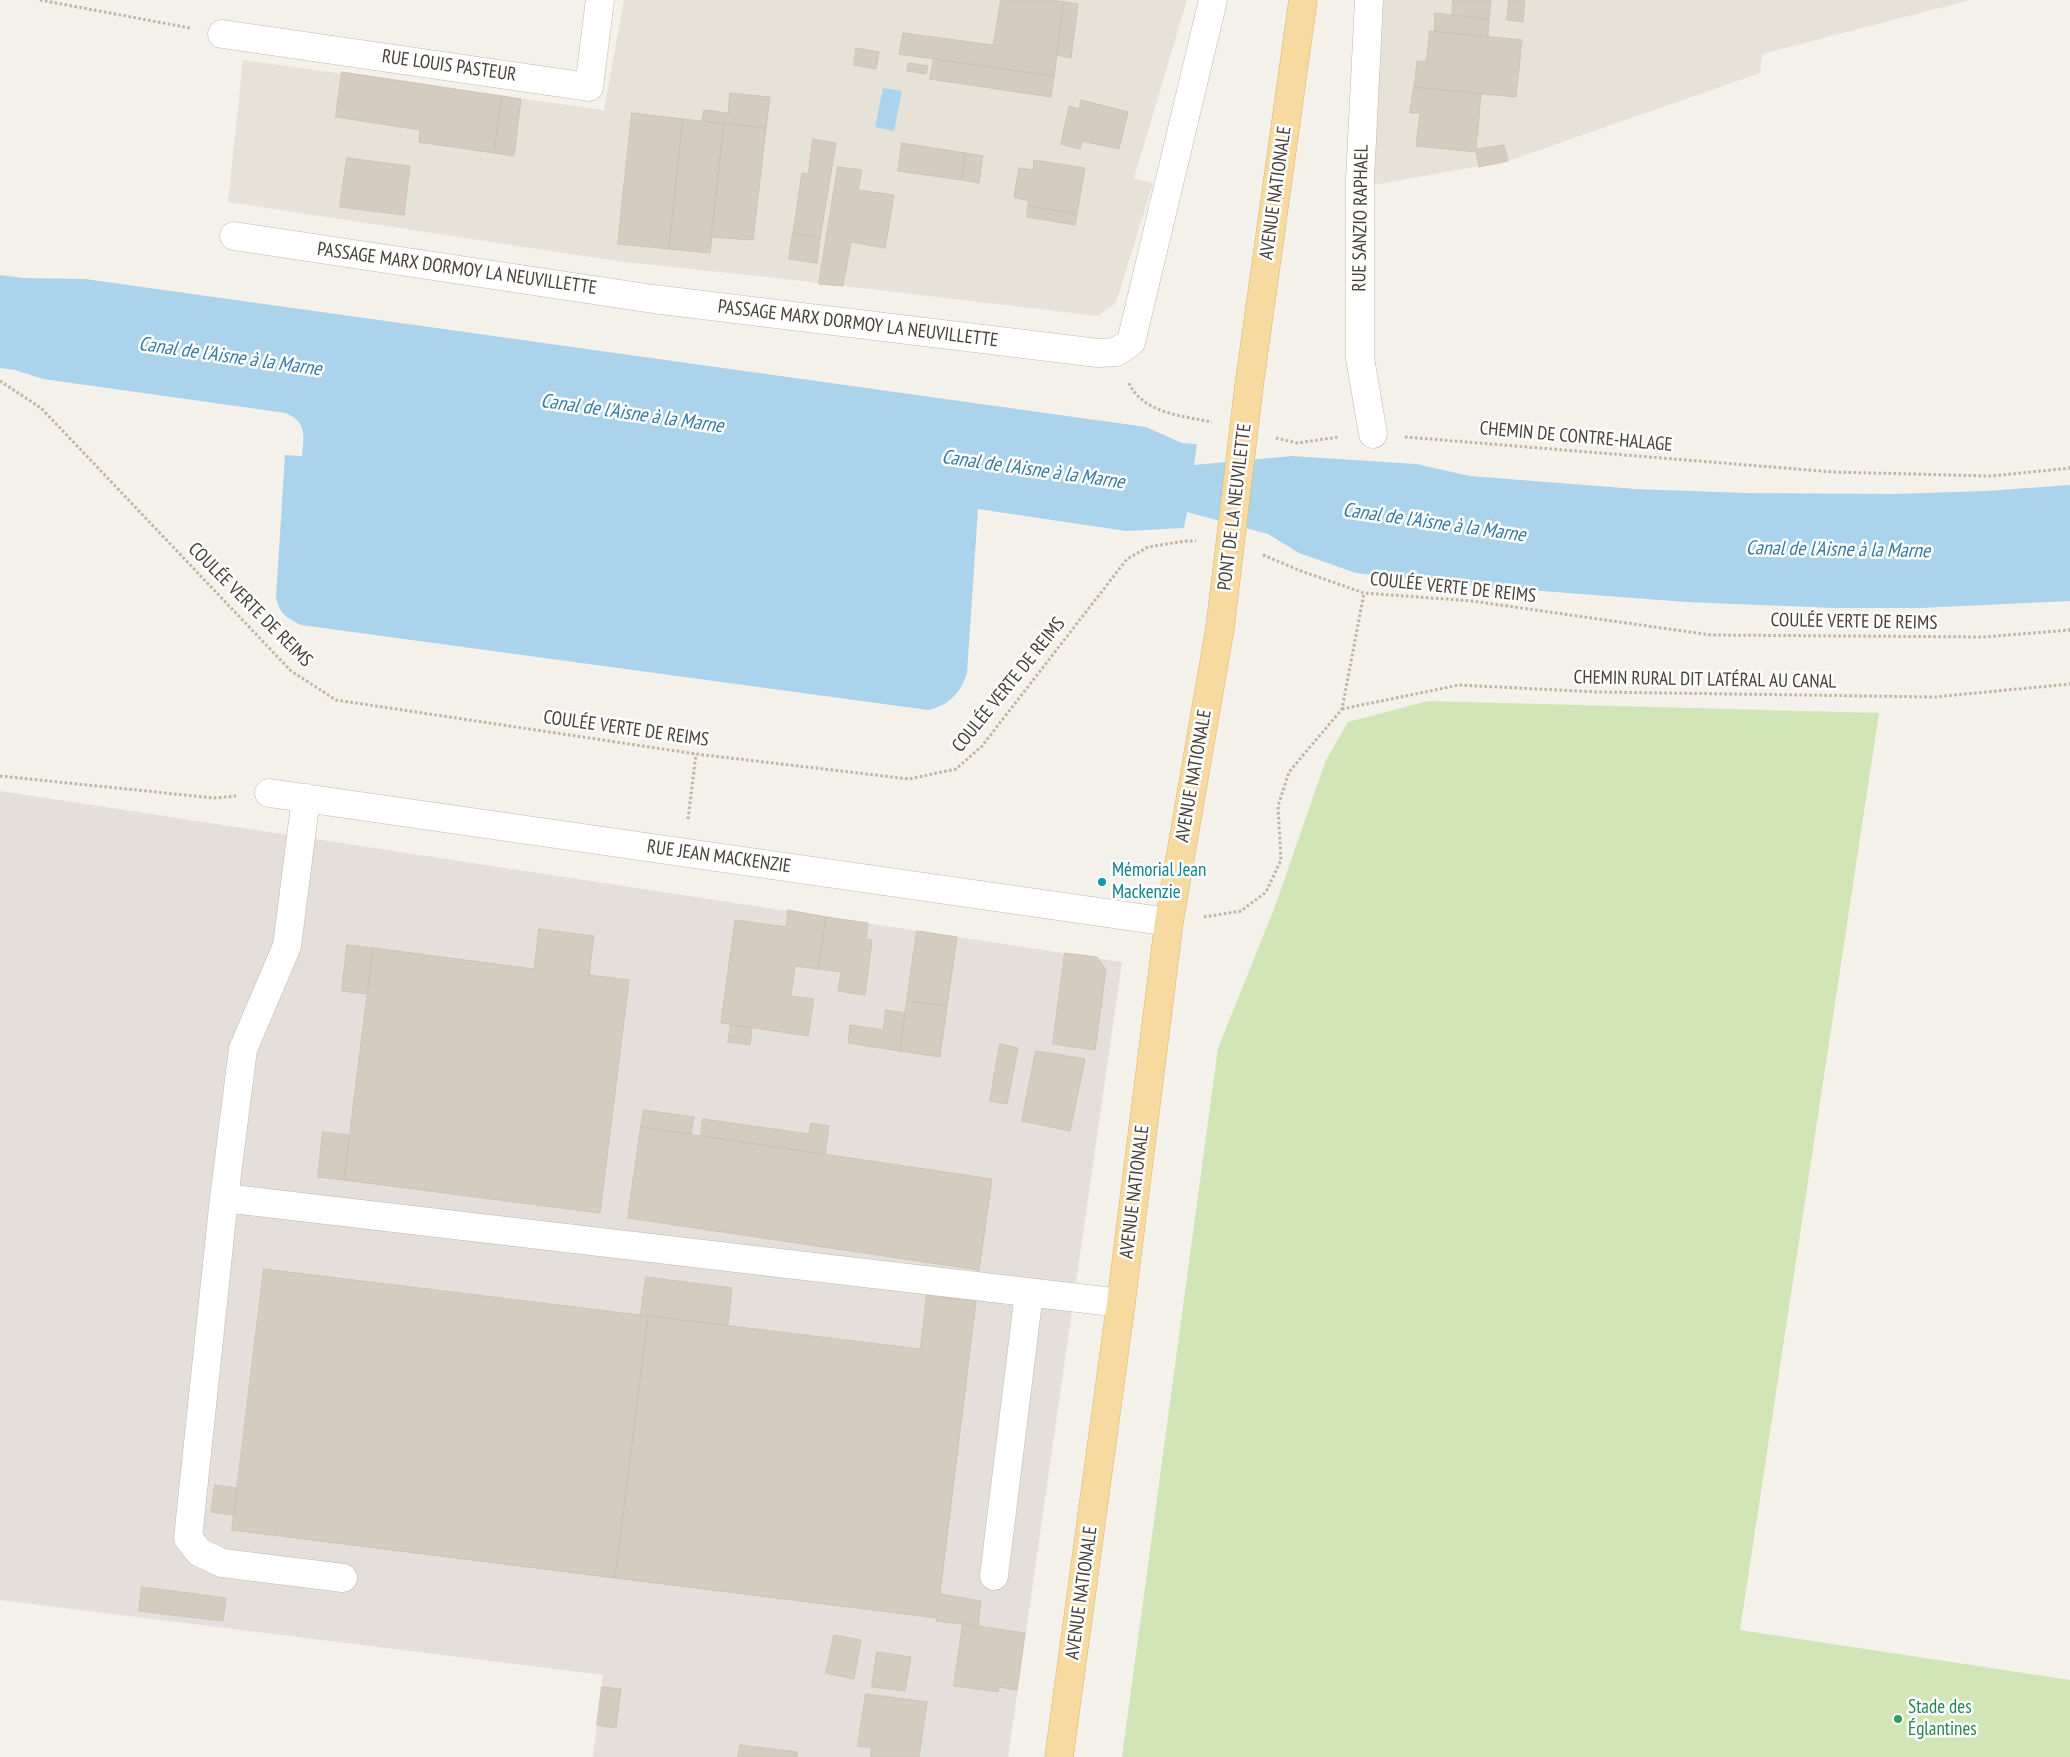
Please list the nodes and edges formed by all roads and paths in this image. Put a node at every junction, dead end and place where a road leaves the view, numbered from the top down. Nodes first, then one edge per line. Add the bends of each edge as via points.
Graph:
1 (40, 0) edge
2 (600, 0) edge
3 (1214, 0) edge
4 (1303, 0) edge
5 (1369, 0) edge
6 (222, 34) joint
7 (234, 236) dead end
8 (1116, 352) junction
9 (0, 381) edge
10 (1249, 386) joint
11 (1212, 422) dead end
12 (1373, 434) junction
13 (1269, 436) dead end
14 (2070, 468) edge
15 (1204, 542) dead end
16 (1258, 552) dead end
17 (1364, 593) junction
18 (1220, 628) joint
19 (2070, 630) edge
20 (2070, 684) edge
21 (1342, 709) junction
22 (696, 754) junction
23 (0, 776) edge
24 (269, 793) joint
25 (306, 798) junction
26 (684, 852) junction
27 (1169, 922) junction
28 (224, 1198) junction
29 (1029, 1293) junction
30 (1121, 1303) junction
31 (994, 1576) dead end
32 (343, 1578) dead end
33 (1059, 1757) edge

1 - 6 path
2 - 6 street, RUE LOUIS PASTEUR via 589,87
3 - 8 street via 1131,342
4 - 10 main road, AVENUE NATIONALE
5 - 12 street, RUE SANZIO RAPHAEL via 1360,180 1360,358
7 - 8 street, PASSAGE MARX DORMOY LA NEUVILLETTE via 653,298 1098,353
8 - 11 path via 1132,392 1156,409
9 - 22 path, COULÉE VERTE DE REIMS via 41,408 290,671 336,700
10 - 18 main road, PONT DE LA NEUVILETTE, bridge
12 - 13 path, CHEMIN DE CONTRE-HALAGE via 1297,443
12 - 14 path, CHEMIN DE CONTRE-HALAGE via 1833,472 1990,476
15 - 22 path, COULÉE VERTE DE REIMS via 1186,541 1148,547 1127,559 982,746 956,769 909,779
16 - 17 path, COULÉE VERTE DE REIMS via 1300,572
17 - 19 path, COULÉE VERTE DE REIMS via 1472,601 1711,635 1983,637
17 - 21 path
18 - 27 main road, AVENUE NATIONALE
20 - 21 path, CHEMIN RURAL DIT LATÉRAL AU CANAL via 1934,697 1608,692 1459,686
21 - 27 path via 1289,772 1278,806 1282,860 1266,892 1240,911
22 - 26 path
23 - 24 path via 214,798
24 - 25 street, RUE JEAN MACKENZIE
25 - 26 street, RUE JEAN MACKENZIE
25 - 28 street via 287,946 243,1050
26 - 27 street, RUE JEAN MACKENZIE
27 - 30 main road, AVENUE NATIONALE
28 - 29 street
28 - 32 street via 188,1538 199,1552 222,1563
29 - 30 street
29 - 31 street
30 - 33 main road, AVENUE NATIONALE

